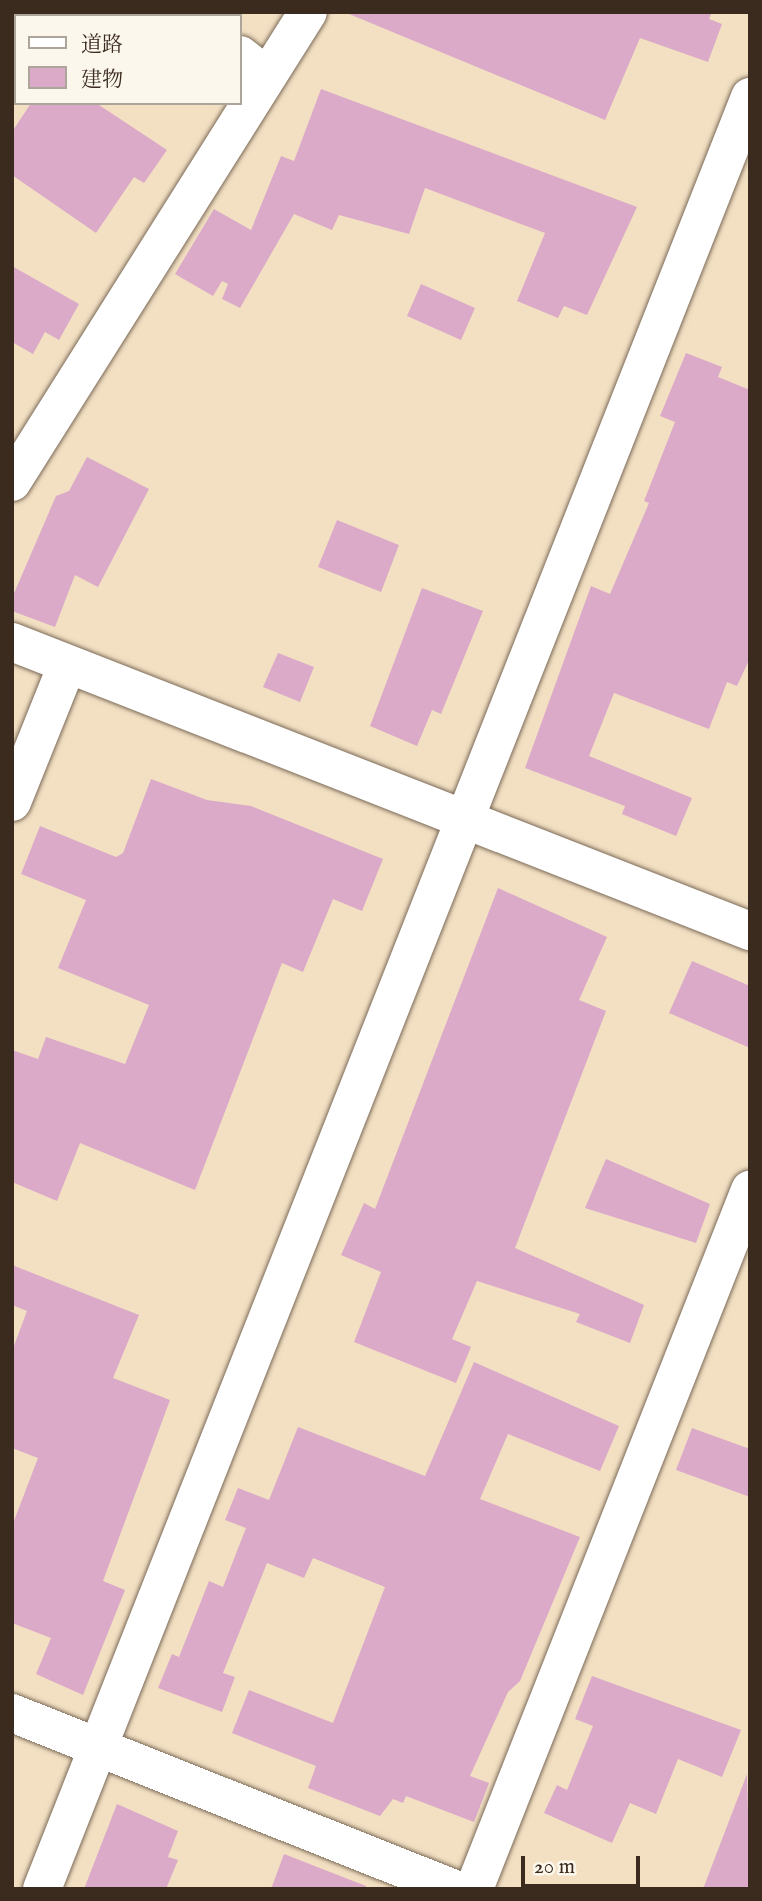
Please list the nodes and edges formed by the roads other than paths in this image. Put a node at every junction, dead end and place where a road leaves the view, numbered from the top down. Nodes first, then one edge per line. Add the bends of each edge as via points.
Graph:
1 (308, 12) edge
2 (253, 65) edge
3 (242, 84) edge
4 (750, 97) edge
5 (230, 105) edge
6 (12, 482) edge
7 (12, 642) edge
8 (67, 665) junction
9 (12, 802) edge
10 (463, 822) junction
11 (750, 931) edge
12 (750, 1190) edge
13 (12, 1713) edge
14 (98, 1746) junction
15 (42, 1889) edge
16 (454, 1889) edge
17 (474, 1889) edge

1 - 2 street
2 - 3 street
4 - 10 street
5 - 6 street
7 - 8 street
8 - 9 street
8 - 10 street
10 - 11 street
10 - 14 street
12 - 17 street
13 - 14 street
14 - 15 street
14 - 16 street

